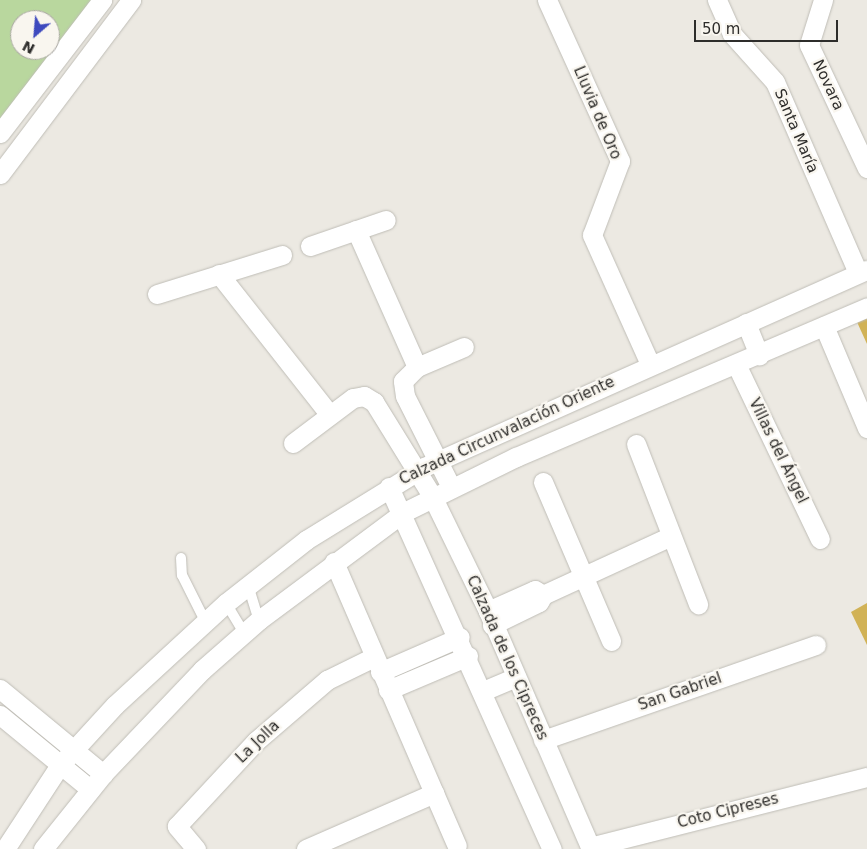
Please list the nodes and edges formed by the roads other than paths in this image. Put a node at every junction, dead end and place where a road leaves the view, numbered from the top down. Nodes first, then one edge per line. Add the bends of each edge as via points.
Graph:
1 (102, 0) edge
2 (131, 0) edge
3 (547, 0) edge
4 (717, 0) edge
5 (823, 0) edge
6 (0, 133) edge
7 (867, 168) edge
8 (0, 174) edge
9 (386, 220) dead end
10 (356, 230) junction
11 (310, 246) dead end
12 (282, 255) dead end
13 (862, 271) edge
14 (219, 274) junction
15 (157, 294) dead end
16 (867, 307) edge
17 (746, 323) junction
18 (824, 326) junction
19 (464, 347) dead end
20 (759, 355) junction
21 (650, 364) junction
22 (736, 364) junction
23 (417, 367) junction
24 (330, 415) junction
25 (867, 428) edge
26 (502, 431) junction
27 (293, 444) dead end
28 (636, 444) dead end
29 (516, 457) junction
30 (438, 461) junction
31 (416, 471) junction
32 (543, 482) dead end
33 (389, 487) junction
34 (451, 487) junction
35 (432, 496) junction
36 (404, 512) junction
37 (669, 537) junction
38 (820, 539) dead end
39 (182, 558) dead end
40 (334, 562) junction
41 (583, 576) junction
42 (248, 586) junction
43 (226, 603) junction
44 (698, 604) dead end
45 (490, 618) junction
46 (259, 620) junction
47 (205, 621) junction
48 (244, 633) junction
49 (460, 637) junction
50 (611, 641) dead end
51 (816, 645) dead end
52 (468, 656) junction
53 (377, 665) junction
54 (516, 677) junction
55 (0, 689) edge
56 (388, 690) junction
57 (483, 691) junction
58 (0, 715) edge
59 (543, 740) junction
60 (73, 749) junction
61 (60, 765) junction
62 (103, 774) junction
63 (867, 777) edge
64 (90, 789) junction
65 (434, 793) junction
66 (457, 846) dead end
67 (590, 848) edge
68 (5, 849) edge
69 (43, 849) edge
70 (196, 849) edge
71 (306, 849) edge
72 (552, 849) edge

1 - 6 street
2 - 8 street
3 - 21 street, Lluvia de Oro via 620,161 592,235
4 - 13 street, Santa María via 732,34 775,82
5 - 7 street, Novara via 809,45
9 - 10 street
10 - 11 street
10 - 23 street
12 - 14 street
13 - 17 street, Calzada Circunvalación Oriente
14 - 15 street
14 - 24 street
16 - 18 street, Calzada Circunvalación Oriente
17 - 20 street
17 - 21 street, Calzada Circunvalación Oriente
18 - 20 street, Calzada Circunvalación Oriente
18 - 25 street
19 - 23 street
20 - 22 street, Calzada Circunvalación Oriente
21 - 26 street, Calzada Circunvalación Oriente
22 - 29 street, Calzada Circunvalación Oriente
22 - 38 street, Villas del Ángel
23 - 30 street via 403,381 405,396
24 - 27 street, Calzada de los Cipreces
24 - 31 street, Calzada de los Cipreces via 353,398 364,396 374,402
26 - 29 street
26 - 30 street, Calzada Circunvalación Oriente
28 - 37 street
29 - 34 street, Calzada Circunvalación Oriente
30 - 31 street, Calzada Circunvalación Oriente
30 - 34 street
31 - 33 street, Calzada Circunvalación Oriente
31 - 35 street, Calzada de los Cipreces
32 - 41 street
33 - 36 street
33 - 42 street, Calzada Circunvalación Oriente via 306,540
34 - 35 street, Calzada Circunvalación Oriente
35 - 36 street, Calzada Circunvalación Oriente
35 - 45 street, Calzada de los Cipreces
36 - 40 street, Calzada Circunvalación Oriente
36 - 49 street
37 - 41 street
37 - 44 street
39 - 47 lane via 182,576
40 - 46 street, Calzada Circunvalación Oriente
40 - 53 street
41 - 45 street via 543,594 539,602
41 - 50 street
42 - 43 street, Calzada Circunvalación Oriente
42 - 46 lane
43 - 47 street, Calzada Circunvalación Oriente
43 - 48 lane
45 - 54 street, Calzada de los Cipreces
46 - 48 street, Calzada Circunvalación Oriente
47 - 60 street, Calzada Circunvalación Oriente
48 - 62 street, Calzada Circunvalación Oriente
49 - 52 street
49 - 53 street, La Jolla
51 - 59 street, San Gabriel
52 - 56 street
52 - 57 street
53 - 56 street
53 - 70 street, La Jolla via 327,680 243,755 177,826
54 - 57 street
54 - 59 street, Calzada de los Cipreces
55 - 60 street
56 - 65 street
57 - 72 street
58 - 61 street
59 - 67 street, Calzada de los Cipreces
60 - 61 street, Calzada Circunvalación Oriente
60 - 62 street
61 - 64 street
61 - 68 street, Calzada Circunvalación Oriente
62 - 64 street, Calzada Circunvalación Oriente
63 - 67 street, Coto Cipreses
64 - 69 street, Calzada Circunvalación Oriente
65 - 66 street
65 - 71 street

